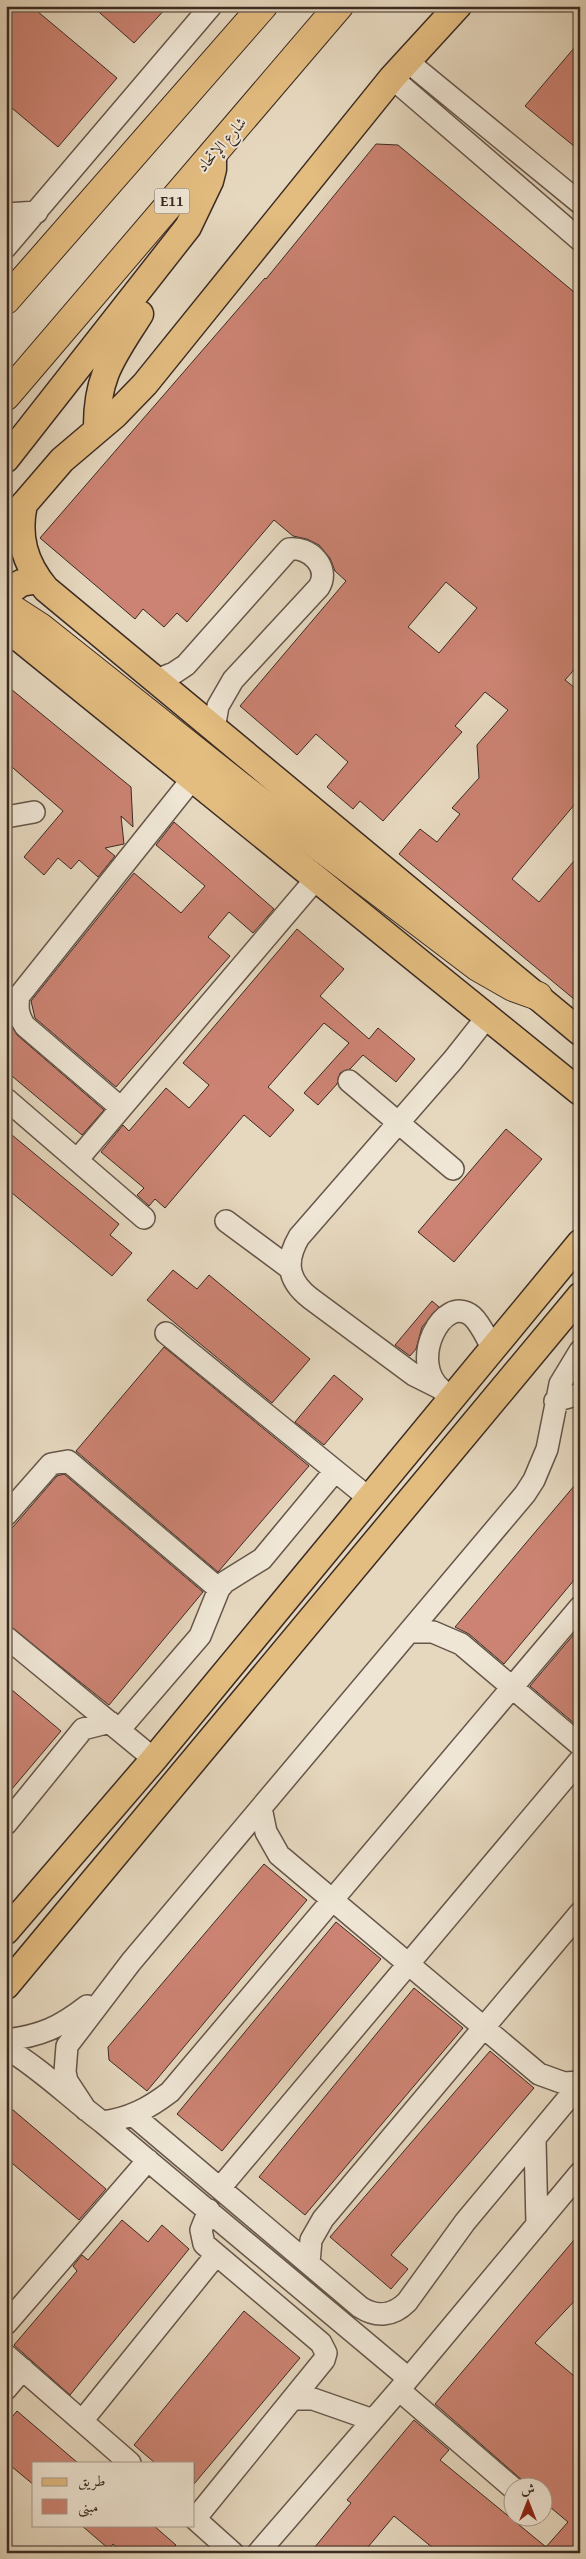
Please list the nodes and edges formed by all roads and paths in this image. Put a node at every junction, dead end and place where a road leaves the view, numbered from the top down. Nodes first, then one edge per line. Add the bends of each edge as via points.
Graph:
1 (211, 6) edge
2 (263, 6) edge
3 (339, 6) edge
4 (458, 6) edge
5 (400, 70) junction
6 (440, 88) junction
7 (424, 106) junction
8 (213, 153) junction
9 (580, 203) edge
10 (37, 212) junction
11 (6, 214) edge
12 (580, 240) edge
13 (6, 247) edge
14 (168, 252) junction
15 (6, 300) edge
16 (6, 396) edge
17 (97, 430) junction
18 (6, 459) edge
19 (24, 504) junction
20 (6, 526) edge
21 (38, 580) junction
22 (6, 594) edge
23 (6, 605) edge
24 (6, 630) edge
25 (154, 681) junction
26 (214, 730) junction
27 (193, 778) junction
28 (34, 812) dead end
29 (6, 817) edge
30 (316, 880) junction
31 (538, 996) junction
32 (487, 1017) junction
33 (580, 1032) edge
34 (349, 1081) dead end
35 (579, 1093) edge
36 (6, 1098) edge
37 (121, 1108) junction
38 (398, 1123) junction
39 (77, 1160) junction
40 (453, 1169) dead end
41 (144, 1218) dead end
42 (226, 1221) dead end
43 (580, 1243) edge
44 (288, 1267) junction
45 (580, 1296) edge
46 (166, 1333) dead end
47 (493, 1349) junction
48 (580, 1350) edge
49 (445, 1393) junction
50 (580, 1394) edge
51 (556, 1401) junction
52 (335, 1471) junction
53 (370, 1499) junction
54 (6, 1516) edge
55 (219, 1590) junction
56 (580, 1607) edge
57 (410, 1632) junction
58 (6, 1637) edge
59 (512, 1687) junction
60 (115, 1726) junction
61 (580, 1745) edge
62 (154, 1759) junction
63 (580, 1760) edge
64 (261, 1808) junction
65 (6, 1824) edge
66 (332, 1899) junction
67 (580, 1913) edge
68 (6, 1931) edge
69 (408, 1964) junction
70 (6, 1986) edge
71 (109, 1989) junction
72 (485, 2027) junction
73 (6, 2040) edge
74 (6, 2048) edge
75 (580, 2083) edge
76 (134, 2115) junction
77 (94, 2116) junction
78 (535, 2140) junction
79 (148, 2160) junction
80 (580, 2173) edge
81 (220, 2188) junction
82 (208, 2210) junction
83 (536, 2225) junction
84 (216, 2255) junction
85 (309, 2264) junction
86 (6, 2324) edge
87 (6, 2355) edge
88 (23, 2369) junction
89 (404, 2384) junction
90 (6, 2389) edge
91 (294, 2399) junction
92 (373, 2420) junction
93 (82, 2421) junction
94 (129, 2462) edge
95 (504, 2479) edge
96 (195, 2518) edge
97 (195, 2520) edge
98 (233, 2553) edge
99 (258, 2553) edge

1 - 10 street
2 - 15 highway
3 - 8 highway, شارع الإتحاد / E11
4 - 5 main road
5 - 6 street
5 - 7 street
5 - 17 main road via 145,384
6 - 7 street
6 - 9 street
7 - 12 street
8 - 14 main road via 213,169 204,196 188,227
8 - 16 highway, شارع الإتحاد / E11
10 - 11 street
10 - 13 street
14 - 17 main road via 144,307 107,368 99,398
14 - 18 main road
17 - 19 main road via 51,471
19 - 20 main road
19 - 21 main road via 20,530 22,543 30,568
21 - 22 main road via 21,583
21 - 25 main road
23 - 31 highway via 40,627 241,787 478,967 506,984
24 - 27 main road
25 - 26 main road
25 - 26 street via 186,665 289,549 304,551 320,563 324,580 233,680 218,706
26 - 31 main road
27 - 30 main road
27 - 37 street via 19,996 19,1017 25,1026
28 - 29 street
30 - 32 main road
30 - 37 street
31 - 33 main road
32 - 35 main road
32 - 38 street
34 - 38 street
36 - 39 street
37 - 39 street
38 - 40 street
38 - 44 street via 299,1237
39 - 41 street
42 - 44 street
43 - 47 main road
44 - 49 street via 302,1292 414,1376
45 - 70 main road
46 - 52 street
47 - 49 main road
47 - 49 street via 472,1316 461,1312 449,1315 435,1329 428,1344 429,1369
48 - 51 street via 560,1384
49 - 53 main road
50 - 51 street
51 - 57 street via 548,1449 534,1480
52 - 53 street
52 - 55 street via 262,1559 225,1582
53 - 62 main road
54 - 55 street via 51,1464 68,1461
55 - 60 street via 200,1636
56 - 59 street
57 - 59 street via 433,1632 453,1639
57 - 64 street
58 - 60 street
59 - 61 street
59 - 66 street
60 - 62 street
60 - 65 street via 83,1729
62 - 68 main road
63 - 69 street
64 - 66 street via 266,1832 280,1855
64 - 71 street
66 - 69 street
66 - 76 street via 170,2092
67 - 72 street
69 - 72 street
69 - 81 street
71 - 73 street via 57,2028
71 - 77 street via 71,2039 65,2054 67,2081
72 - 75 street via 539,2074 564,2083
72 - 85 street via 323,2219 311,2240
74 - 77 street
75 - 78 street
76 - 77 street
76 - 81 street
77 - 79 street
78 - 83 street
78 - 85 street via 465,2222 407,2302 393,2313 368,2312
79 - 82 street
79 - 86 street
80 - 83 street
81 - 85 street
82 - 84 street via 200,2235
82 - 89 street
83 - 89 street
84 - 91 street via 324,2346 326,2357
84 - 93 street
87 - 88 street
88 - 90 street
88 - 93 street
89 - 92 street
89 - 95 street
91 - 92 street via 312,2399
91 - 96 street
92 - 99 street
93 - 94 street
97 - 98 street

